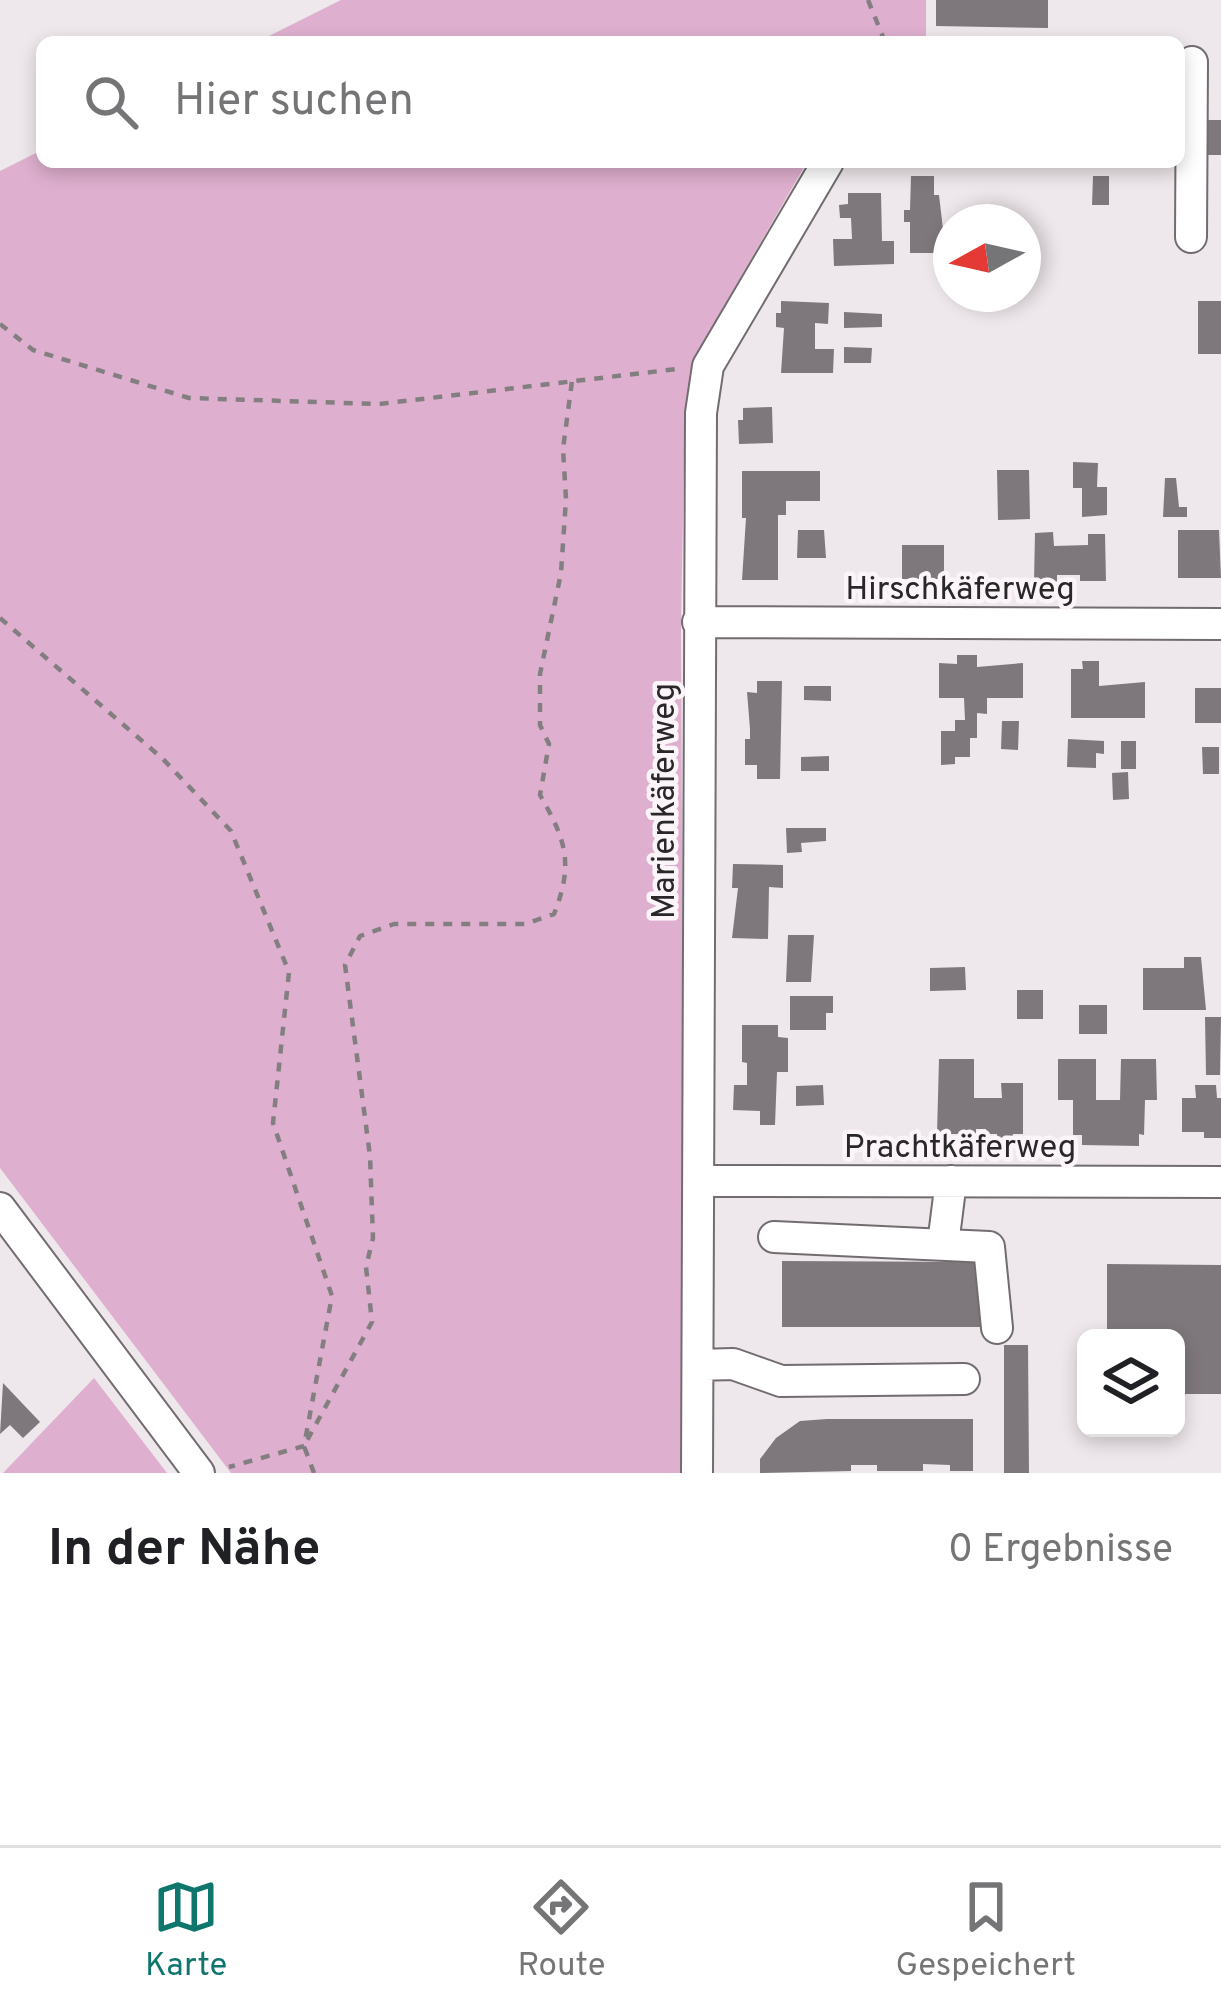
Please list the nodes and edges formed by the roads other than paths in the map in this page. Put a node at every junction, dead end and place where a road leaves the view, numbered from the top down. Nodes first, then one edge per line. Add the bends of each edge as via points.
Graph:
1 (1197, 62) edge
2 (824, 168) edge
3 (1191, 237) dead end
4 (698, 622) junction
5 (1221, 624) edge
6 (699, 1181) junction
7 (951, 1181) junction
8 (1221, 1182) edge
9 (0, 1208) edge
10 (774, 1237) dead end
11 (944, 1244) junction
12 (997, 1328) dead end
13 (698, 1365) junction
14 (964, 1379) dead end
15 (212, 1470) edge
16 (697, 1473) edge

1 - 3 street
2 - 4 street, Marienkäferweg via 708,366
4 - 5 street, Hirschkäferweg
4 - 6 street, Marienkäferweg
6 - 7 street, Prachtkäferweg
6 - 13 street, Marienkäferweg
7 - 8 street, Prachtkäferweg
7 - 11 street
9 - 15 street
10 - 11 street
11 - 12 street via 989,1247
13 - 14 street via 733,1364 781,1381
13 - 16 street, Marienkäferweg

